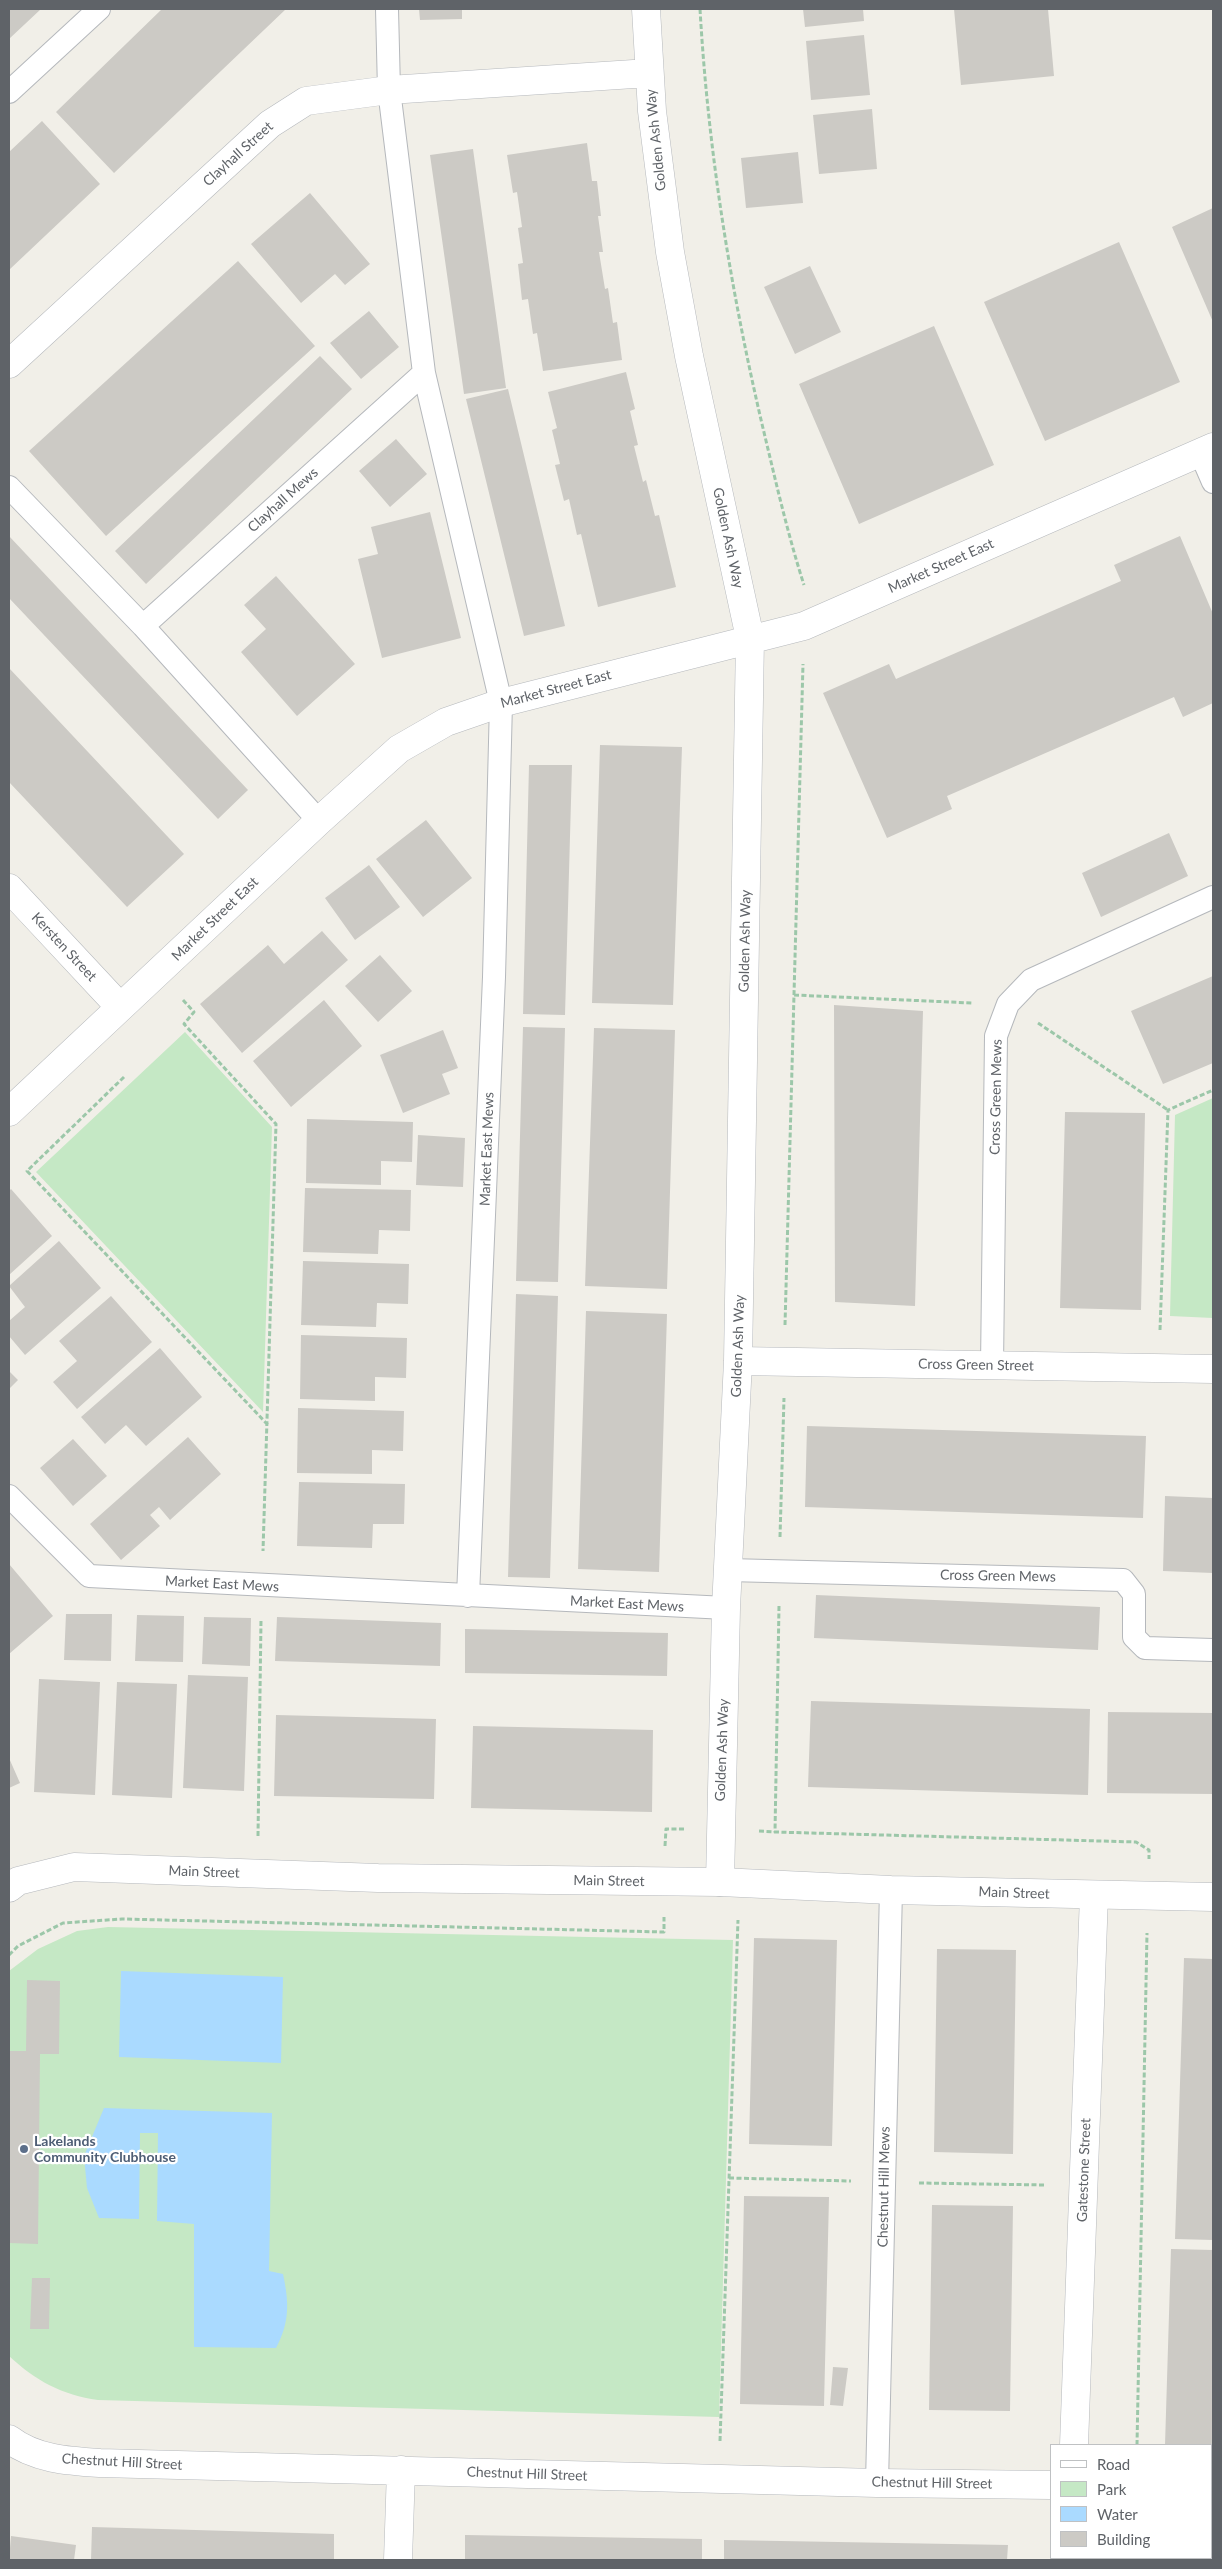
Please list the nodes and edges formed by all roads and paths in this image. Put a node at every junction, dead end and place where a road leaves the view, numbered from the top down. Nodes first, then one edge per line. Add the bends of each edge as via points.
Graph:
1 (99, 9) edge
2 (387, 9) edge
3 (646, 9) edge
4 (700, 9) edge
5 (649, 73) junction
6 (389, 90) junction
7 (9, 92) edge
8 (9, 364) edge
9 (424, 374) junction
10 (1207, 449) edge
11 (1213, 482) edge
12 (9, 487) edge
13 (143, 626) junction
14 (804, 626) junction
15 (750, 638) junction
16 (501, 703) junction
17 (319, 820) junction
18 (9, 888) edge
19 (1213, 897) edge
20 (158, 973) junction
21 (120, 1007) junction
22 (124, 1078) dead end
23 (1213, 1090) edge
24 (9, 1112) edge
25 (738, 1362) junction
26 (785, 1362) junction
27 (992, 1366) junction
28 (1159, 1368) junction
29 (1213, 1369) edge
30 (269, 1426) junction
31 (9, 1496) edge
32 (728, 1570) junction
33 (779, 1571) junction
34 (262, 1586) junction
35 (468, 1596) junction
36 (726, 1608) junction
37 (1213, 1650) edge
38 (257, 1874) junction
39 (730, 1882) junction
40 (9, 1888) edge
41 (891, 1890) junction
42 (1094, 1895) junction
43 (1148, 1896) junction
44 (1213, 1897) edge
45 (9, 2439) edge
46 (1074, 2444) edge
47 (1137, 2444) edge
48 (401, 2470) junction
49 (719, 2479) junction
50 (877, 2483) junction
51 (1050, 2485) edge
52 (398, 2560) edge

1 - 7 lane
2 - 6 lane
3 - 5 street, Golden Ash Way
4 - 14 path via 705,82 724,231 750,371 787,532 805,590
5 - 6 street, Clayhall Street
5 - 15 street, Golden Ash Way via 660,179 689,356
6 - 8 street, Clayhall Street via 306,101 270,124
6 - 9 lane
9 - 13 lane, Clayhall Mews
9 - 16 lane
10 - 11 lane
10 - 14 street, Market Street East
12 - 13 lane
13 - 17 lane
14 - 15 street, Market Street East
14 - 26 path
15 - 16 street, Market Street East
15 - 25 street, Golden Ash Way
16 - 17 street, Market Street East via 446,722 399,749
16 - 35 lane, Market East Mews via 494,977
17 - 20 street, Market Street East
18 - 21 street, Kersten Street
19 - 27 lane, Cross Green Mews via 1031,980 1008,1004 996,1036
20 - 21 street, Market Street East
20 - 30 path via 194,1012 184,1024 276,1124
21 - 24 street, Market Street East
22 - 30 path via 27,1171
23 - 28 path via 1168,1110
25 - 26 street, Cross Green Street
25 - 32 street, Golden Ash Way
26 - 27 street, Cross Green Street
26 - 33 path
27 - 28 street, Cross Green Street
28 - 29 street, Cross Green Street
30 - 34 path
31 - 34 lane, Market East Mews via 89,1576
32 - 33 lane, Cross Green Mews
32 - 36 street, Golden Ash Way
33 - 37 lane, Cross Green Mews via 1123,1580 1134,1594 1134,1637 1146,1648
33 - 43 path via 775,1832 1136,1842 1149,1850
34 - 35 lane, Market East Mews
34 - 38 path
35 - 36 lane, Market East Mews
36 - 39 street, Golden Ash Way
38 - 39 street, Main Street
38 - 40 street, Main Street via 74,1867 18,1881
39 - 41 street, Main Street
39 - 49 path
41 - 42 street, Main Street
41 - 50 lane, Chestnut Hill Mews
42 - 43 street, Main Street
42 - 46 street, Gatestone Street
43 - 44 street, Main Street
43 - 47 path
45 - 48 street, Chestnut Hill Street via 20,2448 59,2460
48 - 49 street, Chestnut Hill Street
48 - 52 street
49 - 50 street, Chestnut Hill Street
50 - 51 street, Chestnut Hill Street

